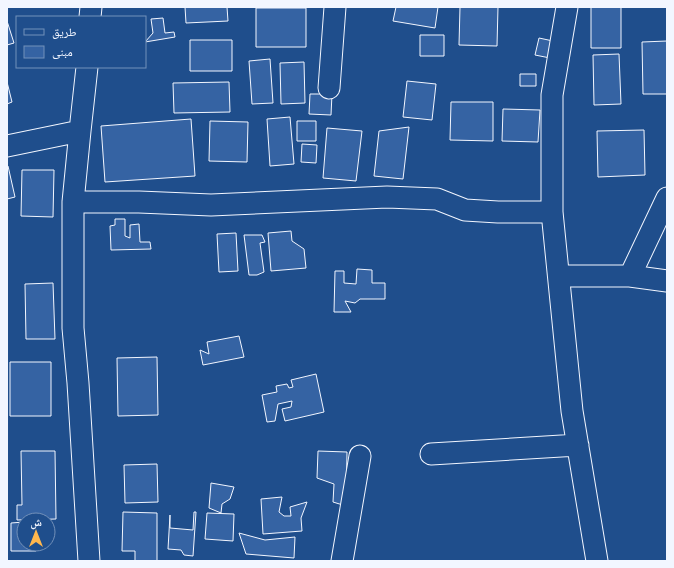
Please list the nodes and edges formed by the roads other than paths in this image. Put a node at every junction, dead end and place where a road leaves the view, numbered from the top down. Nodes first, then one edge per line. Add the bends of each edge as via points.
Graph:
1 (335, 7) edge
2 (567, 7) edge
3 (87, 68) edge
4 (329, 88) dead end
5 (80, 131) junction
6 (7, 146) edge
7 (667, 198) edge
8 (73, 202) junction
9 (552, 212) junction
10 (559, 276) junction
11 (630, 276) junction
12 (667, 281) edge
13 (578, 445) junction
14 (431, 454) dead end
15 (360, 456) dead end
16 (88, 561) edge
17 (342, 561) edge
18 (597, 561) edge

1 - 4 street
2 - 9 street via 552,95
3 - 5 street
5 - 6 street
5 - 8 street
7 - 11 street
8 - 9 street via 211,205 386,197 437,199 465,210
8 - 16 street via 73,328
9 - 10 street
10 - 11 street
10 - 13 street via 572,411
11 - 12 street
13 - 14 street
13 - 18 street
15 - 17 street

